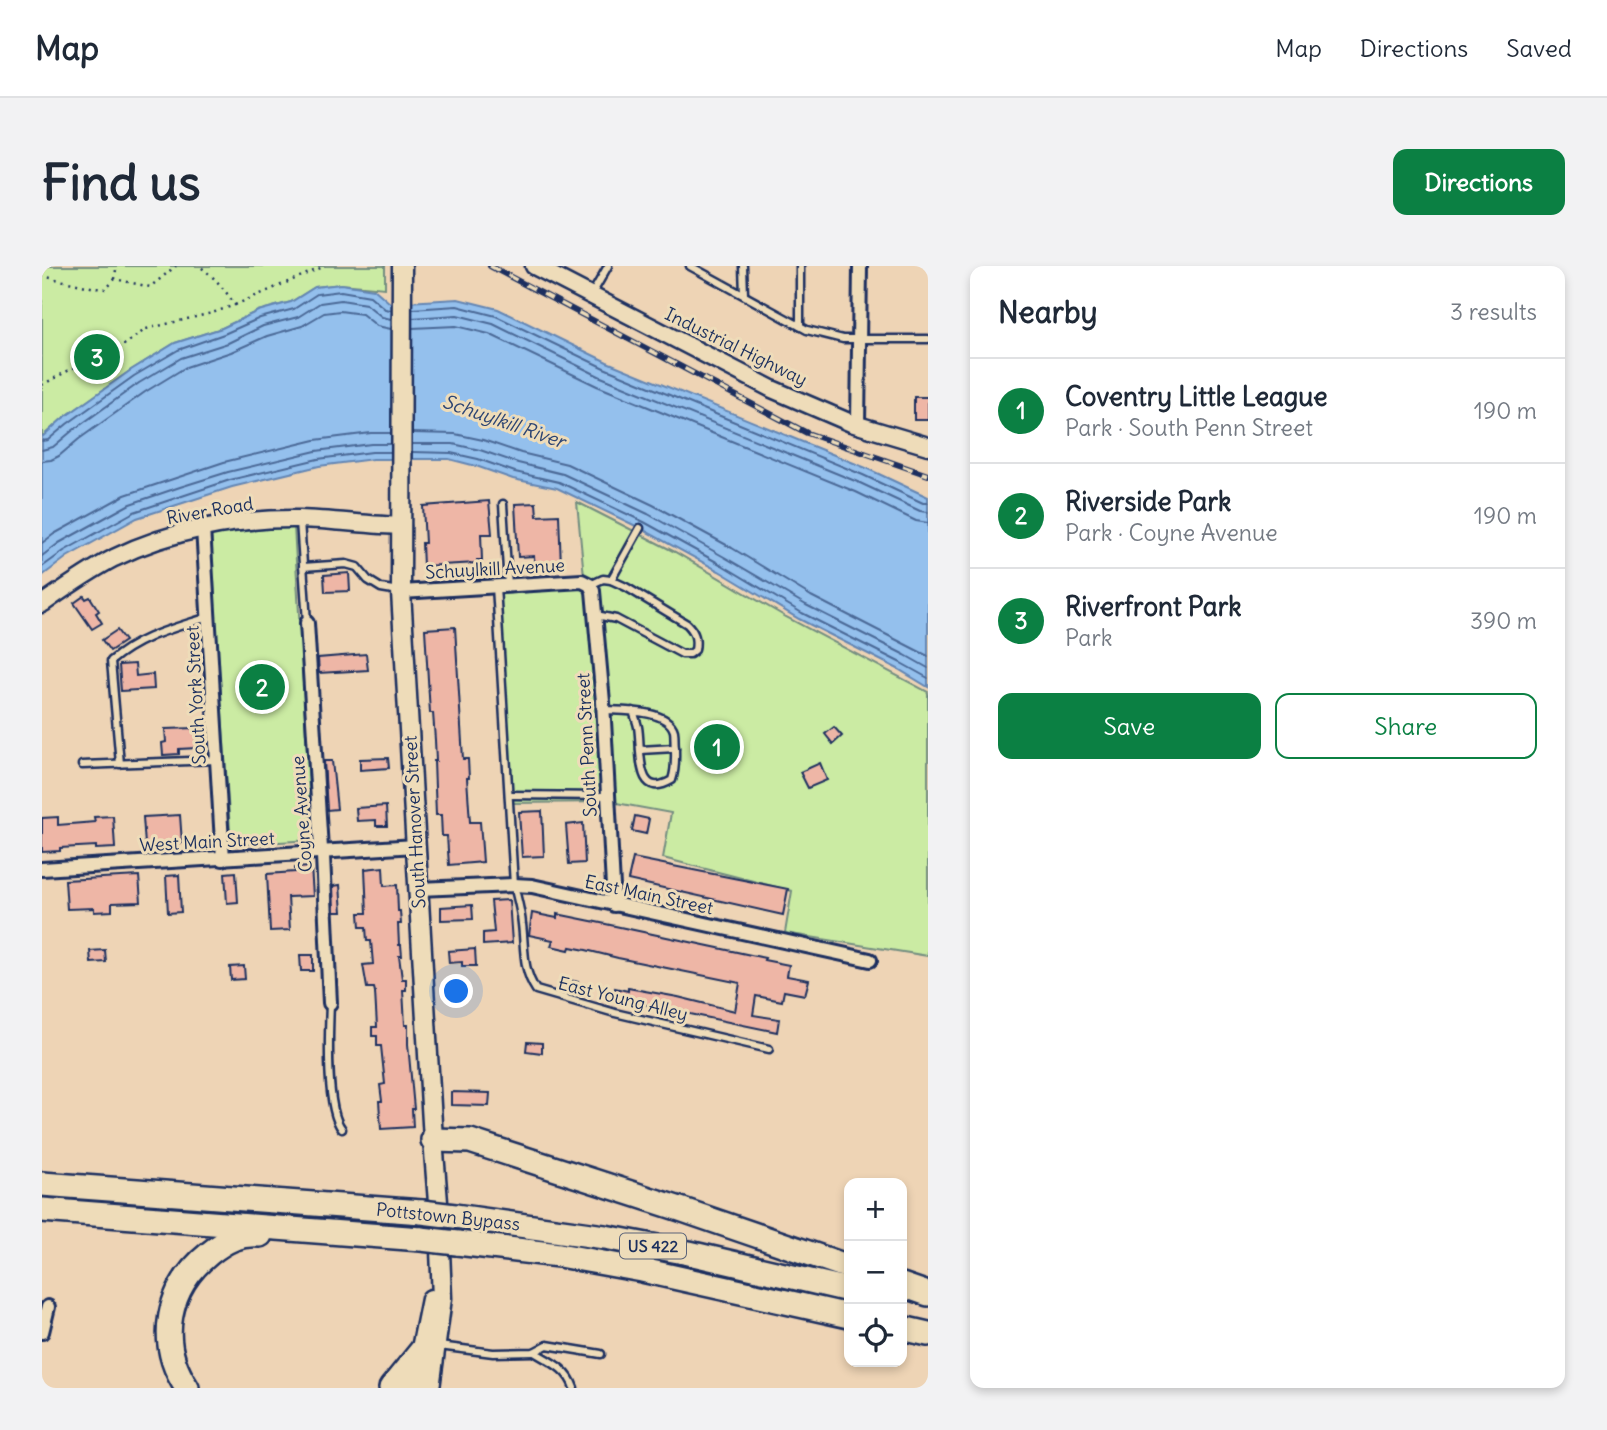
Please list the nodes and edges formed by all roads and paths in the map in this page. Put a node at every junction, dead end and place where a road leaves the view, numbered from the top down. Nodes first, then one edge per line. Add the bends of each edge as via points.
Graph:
1 (176, 266) edge
2 (200, 266) edge
3 (325, 266) edge
4 (402, 266) edge
5 (534, 266) edge
6 (608, 266) edge
7 (690, 266) edge
8 (743, 266) edge
9 (800, 266) edge
10 (860, 266) edge
11 (116, 269) dead end
12 (42, 276) edge
13 (115, 279) junction
14 (744, 295) junction
15 (591, 296) junction
16 (235, 305) junction
17 (800, 326) junction
18 (859, 339) junction
19 (928, 339) edge
20 (42, 385) edge
21 (858, 425) junction
22 (928, 446) edge
23 (503, 504) dead end
24 (300, 519) junction
25 (402, 526) junction
26 (203, 528) junction
27 (640, 528) dead end
28 (303, 567) junction
29 (611, 580) junction
30 (590, 585) junction
31 (502, 586) junction
32 (401, 592) junction
33 (42, 604) edge
34 (596, 614) junction
35 (209, 617) junction
36 (307, 623) joint
37 (604, 710) junction
38 (633, 711) junction
39 (675, 748) junction
40 (640, 750) junction
41 (217, 760) junction
42 (120, 764) junction
43 (82, 765) dead end
44 (509, 795) junction
45 (608, 796) junction
46 (416, 846) junction
47 (321, 853) junction
48 (223, 859) junction
49 (42, 869) edge
50 (514, 885) junction
51 (418, 889) junction
52 (614, 905) junction
53 (870, 960) dead end
54 (330, 1003) joint
55 (769, 1049) dead end
56 (342, 1129) dead end
57 (433, 1140) junction
58 (42, 1184) edge
59 (42, 1210) edge
60 (300, 1228) junction
61 (448, 1250) junction
62 (844, 1265) edge
63 (907, 1287) edge
64 (844, 1289) edge
65 (928, 1294) edge
66 (907, 1303) edge
67 (48, 1307) dead end
68 (928, 1308) edge
69 (844, 1315) edge
70 (907, 1329) edge
71 (42, 1332) edge
72 (928, 1334) edge
73 (429, 1348) junction
74 (534, 1352) junction
75 (601, 1354) dead end
76 (187, 1388) edge
77 (391, 1388) edge
78 (413, 1388) edge
79 (430, 1388) edge
80 (575, 1388) edge

1 - 13 path via 150,287
2 - 16 path
3 - 16 path
4 - 25 main road, South Hanover Street
5 - 15 street, Industrial Highway
6 - 15 lane
7 - 14 lane
8 - 14 lane
9 - 17 lane
10 - 18 street
11 - 13 path
12 - 13 path via 106,289
14 - 17 lane
15 - 21 street, Industrial Highway via 772,389
16 - 20 path via 146,329 117,350
17 - 18 lane
18 - 19 lane
18 - 21 street
21 - 22 street, Industrial Highway
23 - 31 lane
24 - 25 street, River Road
24 - 26 street, River Road
24 - 28 lane
25 - 32 main road, South Hanover Street
26 - 33 street, River Road via 115,558
26 - 35 street, South York Street
27 - 29 lane
28 - 32 lane via 346,564 357,567 381,588
28 - 36 lane
29 - 30 lane
29 - 34 lane via 687,624 693,630 695,650 682,654 616,619
30 - 31 street, Schuylkill Avenue via 582,581
30 - 34 street, South Penn Street
31 - 32 street, Schuylkill Avenue
31 - 44 lane
32 - 46 main road, South Hanover Street
34 - 37 street, South Penn Street
35 - 41 street, South York Street
35 - 42 lane via 151,635 111,661
36 - 47 street, Coyne Avenue
37 - 38 lane
37 - 45 street, South Penn Street
38 - 39 lane via 669,723
38 - 40 lane
39 - 40 lane
39 - 40 lane via 672,780 654,786 641,771
41 - 42 lane
41 - 48 street, South York Street
42 - 43 lane
44 - 45 lane
44 - 50 lane
45 - 52 street, South Penn Street
46 - 47 street, West Main Street
46 - 51 main road, South Hanover Street
47 - 48 street, West Main Street
47 - 54 street, Coyne Avenue
48 - 49 street, West Main Street
50 - 51 street, East Main Street
50 - 52 street, East Main Street
50 - 55 lane, East Young Alley via 524,963 536,990
51 - 57 main road, South Hanover Street
52 - 53 street, East Main Street
54 - 56 lane via 332,1094 336,1122
57 - 61 main road, South Hanover Street
57 - 62 highway via 471,1141
58 - 64 highway, Pottstown Bypass / US 422, bridge via 455,1216 605,1237
59 - 60 highway, Pottstown Bypass / US 422
60 - 61 highway, Pottstown Bypass / US 422, bridge via 421,1239
60 - 76 highway via 286,1237 250,1234 232,1238 193,1268 173,1305 169,1334 172,1356
61 - 69 highway, Pottstown Bypass / US 422 via 559,1255
61 - 73 main road, South Hanover Street
63 - 65 highway
66 - 68 highway
67 - 71 street
70 - 72 highway
73 - 74 lane
73 - 77 highway
73 - 78 main road
73 - 79 main road
74 - 75 lane via 548,1345
74 - 80 lane via 563,1369

